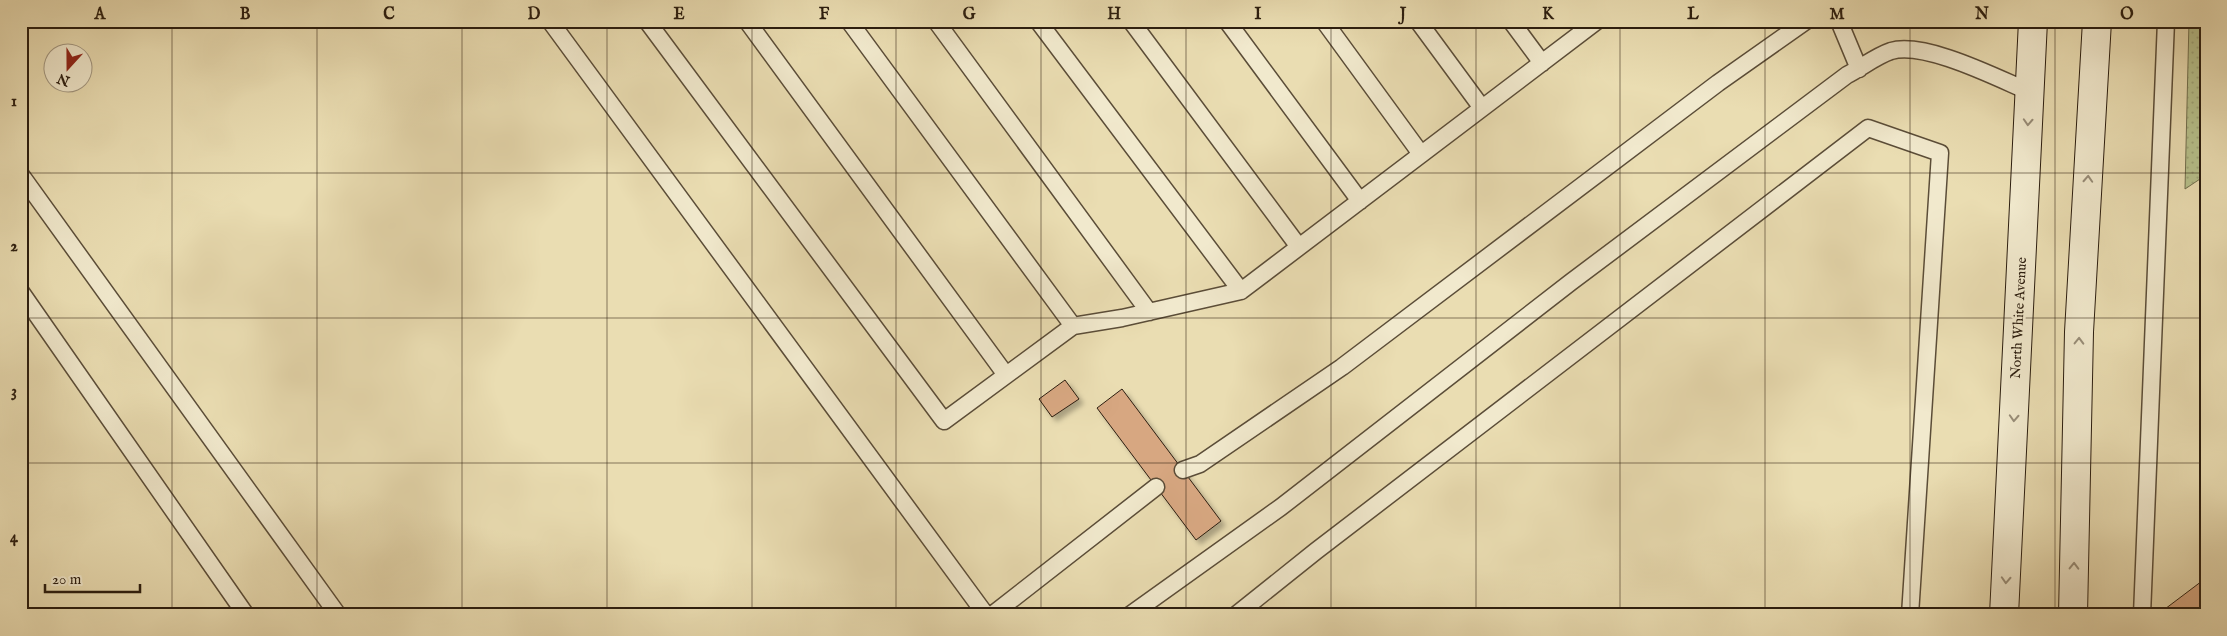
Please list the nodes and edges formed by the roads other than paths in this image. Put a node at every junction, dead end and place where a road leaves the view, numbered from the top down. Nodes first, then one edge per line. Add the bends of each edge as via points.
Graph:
1 (550, 21) edge
2 (647, 21) edge
3 (747, 21) edge
4 (849, 21) edge
5 (936, 21) edge
6 (1038, 21) edge
7 (1131, 21) edge
8 (1227, 21) edge
9 (1324, 21) edge
10 (1418, 21) edge
11 (1511, 21) edge
12 (1597, 21) edge
13 (1806, 21) edge
14 (1839, 21) edge
15 (2033, 21) edge
16 (2096, 21) edge
17 (2166, 21) edge
18 (1542, 63) junction
19 (1858, 69) junction
20 (2030, 92) junction
21 (1482, 108) junction
22 (1421, 154) junction
23 (21, 174) edge
24 (1360, 201) junction
25 (1299, 247) junction
26 (1241, 291) junction
27 (21, 292) edge
28 (1149, 312) junction
29 (1073, 326) junction
30 (1006, 375) junction
31 (1183, 470) dead end
32 (1156, 487) dead end
33 (246, 615) edge
34 (338, 615) edge
35 (986, 615) edge
36 (992, 615) edge
37 (1130, 615) edge
38 (1236, 615) edge
39 (1910, 615) edge
40 (2004, 615) edge
41 (2073, 615) edge
42 (2142, 615) edge

1 - 35 lane
2 - 30 lane via 944,420
3 - 30 lane
4 - 29 lane
5 - 28 lane
6 - 26 lane
7 - 25 lane
8 - 24 lane
9 - 22 lane
10 - 21 lane
11 - 18 lane
12 - 18 lane
13 - 31 lane via 1718,83 1342,367 1200,464
14 - 19 lane
15 - 20 main road, North White Avenue
41 -> 16 main road via 2079,332
17 - 42 lane
18 - 21 lane
19 - 20 lane via 1892,51 1926,51
19 - 37 lane via 1832,85 1608,254 1281,507
20 -> 40 main road, North White Avenue
21 - 22 lane
22 - 24 lane
23 - 34 lane
24 - 25 lane
25 - 26 lane
26 - 28 lane
27 - 33 lane
28 - 29 lane
29 - 30 lane
32 - 36 lane
38 - 39 lane via 1868,128 1940,153

